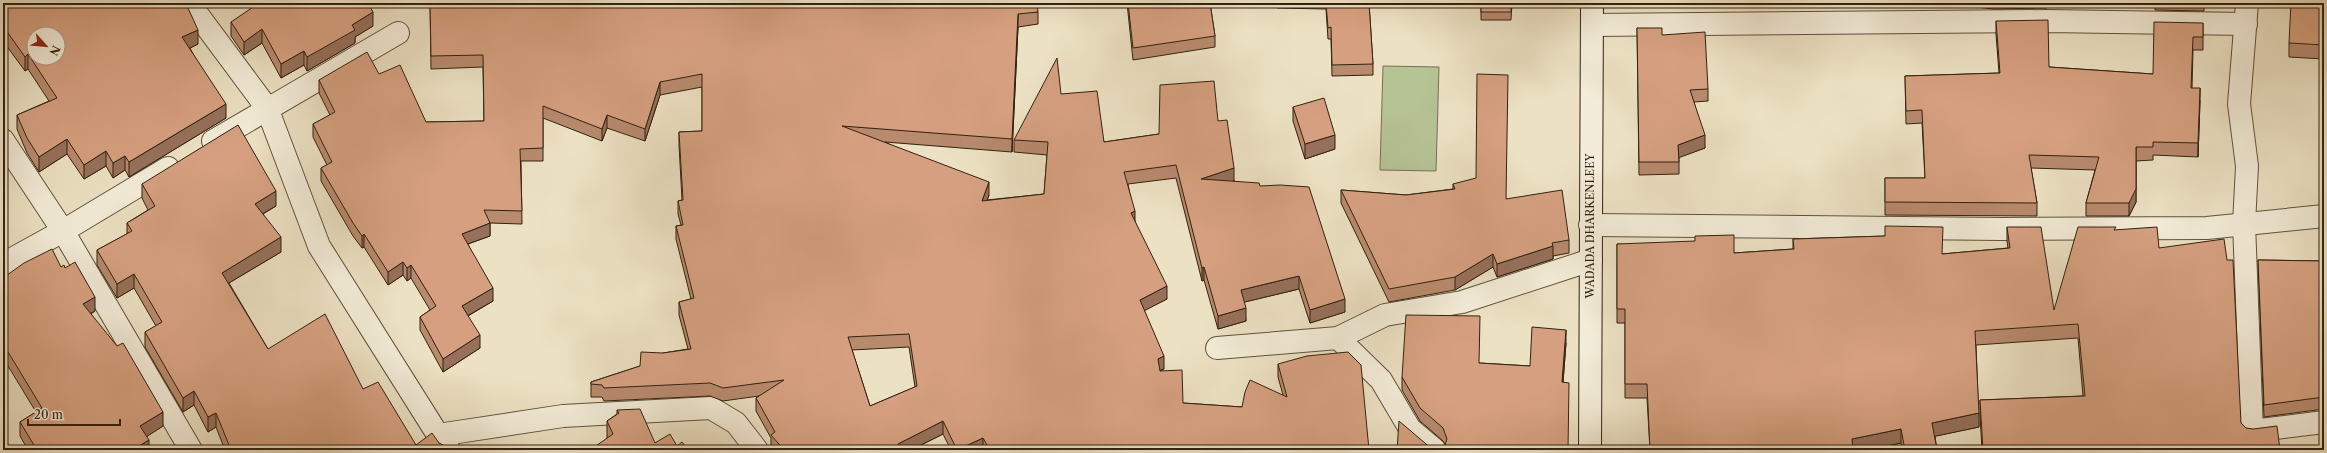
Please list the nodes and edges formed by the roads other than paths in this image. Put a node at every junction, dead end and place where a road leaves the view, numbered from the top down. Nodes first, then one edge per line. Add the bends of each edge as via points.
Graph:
1 (189, 3) edge
2 (1592, 3) edge
3 (2247, 3) edge
4 (1592, 24) junction
5 (2246, 24) junction
6 (398, 33) dead end
7 (267, 108) junction
8 (3, 140) edge
9 (2324, 216) edge
10 (2244, 224) junction
11 (1590, 225) junction
12 (63, 232) junction
13 (1590, 260) junction
14 (3, 264) edge
15 (1338, 338) junction
16 (1217, 348) dead end
17 (2324, 422) edge
18 (443, 443) edge
19 (190, 450) edge
20 (757, 450) edge
21 (1434, 450) edge
22 (1590, 450) edge

1 - 7 street
2 - 4 street, WADADA DHARKENLEEY
3 - 5 street
4 - 5 street via 2039,21
4 - 11 street, WADADA DHARKENLEEY
5 - 10 street via 2239,104 2247,166
6 - 7 street
7 - 12 street
7 - 18 street via 319,246
8 - 12 street
9 - 10 street
10 - 11 street via 2207,228 2009,229
10 - 17 street via 2252,431
11 - 13 street, WADADA DHARKENLEEY
12 - 14 street
12 - 19 street
13 - 15 street via 1462,302 1386,315
13 - 22 street, WADADA DHARKENLEEY
15 - 16 street
15 - 21 street via 1381,380 1410,429
18 - 20 street via 563,416 711,408 736,423

